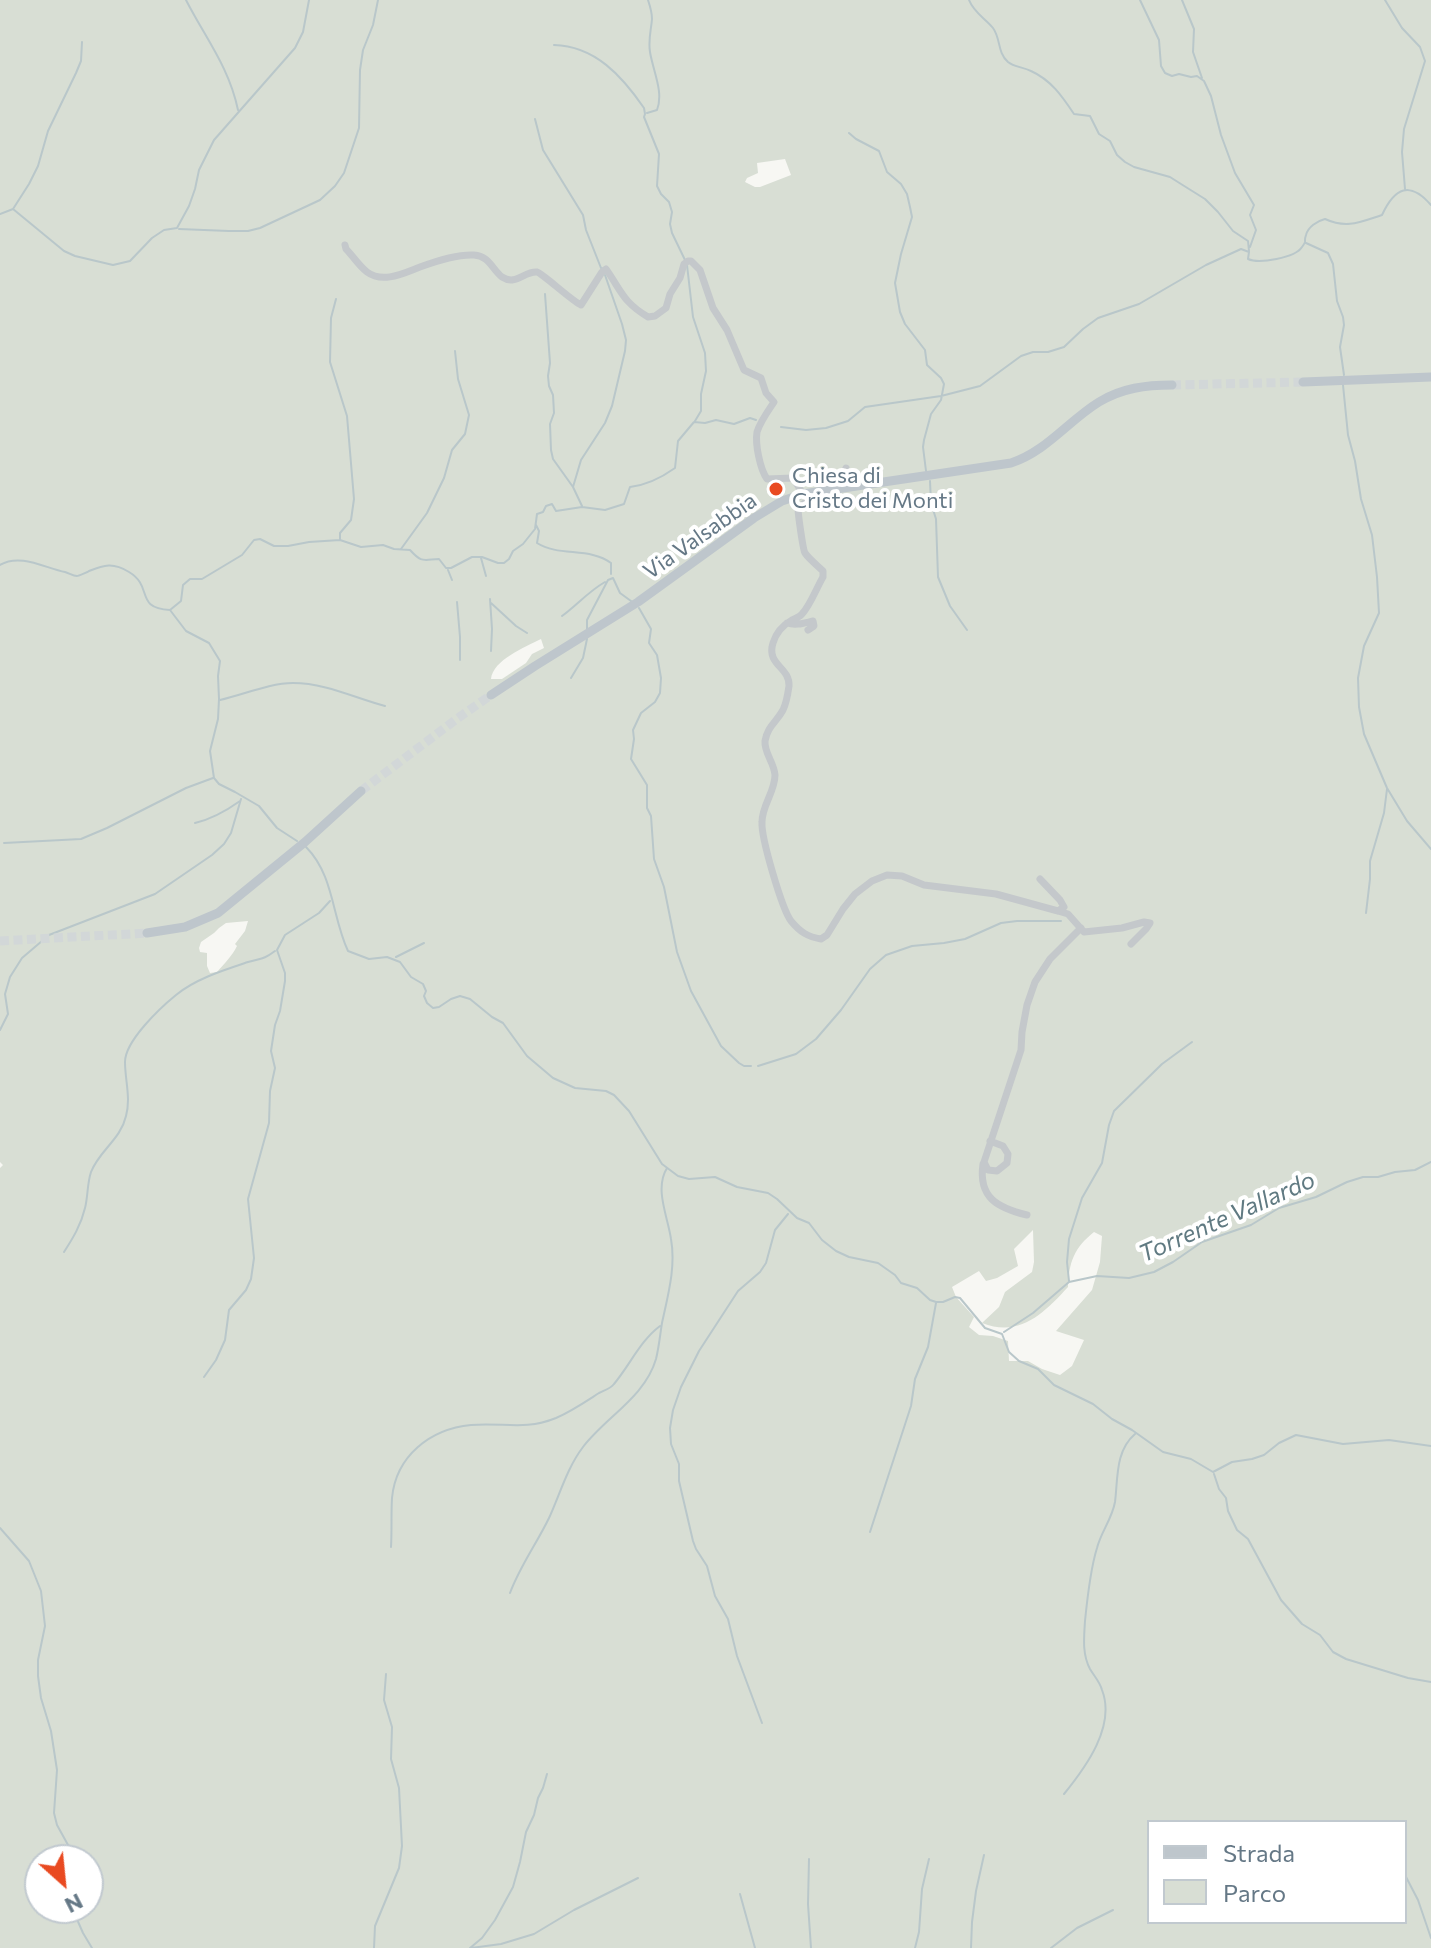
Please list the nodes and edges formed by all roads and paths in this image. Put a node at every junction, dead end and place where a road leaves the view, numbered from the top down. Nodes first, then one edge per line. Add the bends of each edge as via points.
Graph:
1 (345, 245) dead end
2 (1431, 377) edge
3 (1305, 382) tunnel mouth
4 (1172, 385) tunnel mouth
5 (846, 468) dead end
6 (841, 481) dead end
7 (820, 491) junction
8 (803, 494) junction
9 (787, 623) junction
10 (808, 630) dead end
11 (491, 695) tunnel mouth
12 (360, 792) tunnel mouth
13 (1040, 879) dead end
14 (1058, 911) junction
15 (1081, 928) junction
16 (147, 933) tunnel mouth
17 (1131, 944) dead end
18 (990, 1141) junction
19 (984, 1162) junction
20 (1027, 1215) dead end

1 - 8 street via 369,274 385,277 475,255 509,279 537,272 581,305 606,269 630,305 648,317 666,308 684,264 691,261 700,270 744,370 761,378 774,402 757,434 763,474 767,479 793,478
2 - 3 main road
4 - 7 main road, Via Valsabbia via 1112,395 1020,460
5 - 6 street
7 - 8 main road, Via Valsabbia
7 - 9 street via 798,513 803,548 823,577 802,616
8 - 11 main road, Via Valsabbia via 754,518 638,602
9 - 10 street via 813,621
9 - 14 street via 772,646 773,661 789,687 784,708 768,729 765,748 775,775 762,822 785,911 798,929 821,939 855,894 887,875
12 - 16 main road via 209,918
13 - 14 street via 1064,907
14 - 15 street
15 - 17 street via 1084,932 1150,923
15 - 18 street via 1035,982 1021,1050
18 - 19 street
18 - 19 street via 1003,1146 1007,1163 997,1171 988,1170
19 - 20 street via 988,1196 997,1205

